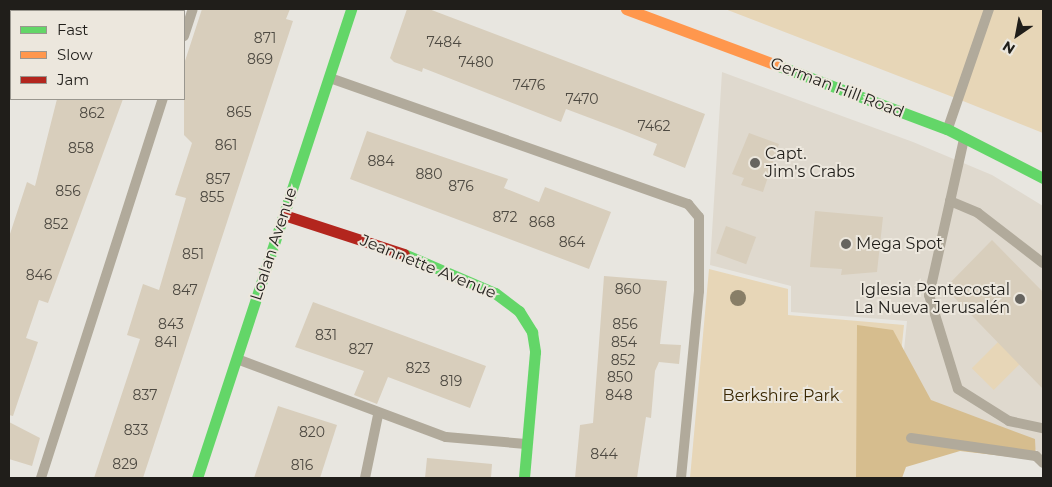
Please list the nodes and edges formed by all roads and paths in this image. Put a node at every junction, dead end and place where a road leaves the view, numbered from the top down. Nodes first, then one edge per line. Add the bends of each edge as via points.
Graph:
1 (192, 9) edge
2 (351, 9) edge
3 (626, 9) edge
4 (989, 9) edge
5 (185, 33) edge
6 (329, 78) junction
7 (163, 100) edge
8 (947, 130) junction
9 (964, 138) junction
10 (1043, 178) edge
11 (950, 201) junction
12 (284, 214) junction
13 (1043, 263) edge
14 (236, 359) junction
15 (378, 415) junction
16 (1043, 428) edge
17 (911, 438) dead end
18 (527, 444) junction
19 (1043, 463) edge
20 (41, 478) edge
21 (197, 478) edge
22 (365, 478) edge
23 (524, 478) edge
24 (681, 478) edge

1 - 5 lane
2 - 6 street, Loalan Avenue
3 - 8 street, German Hill Road
4 - 8 lane
6 - 12 street, Loalan Avenue
6 - 24 lane via 679,201 699,217 700,291
7 - 20 lane
8 - 9 street, German Hill Road
9 - 10 street, German Hill Road
9 - 11 lane
11 - 13 lane via 978,213
11 - 16 lane via 929,295 958,389 1009,421
12 - 14 street, Loalan Avenue
12 - 18 street, Jeannette Avenue via 396,251 495,293 520,310 532,332 535,352
14 - 15 lane
14 - 21 street, Loalan Avenue
15 - 18 lane via 446,437
15 - 22 lane
17 - 19 lane via 1036,456
18 - 23 street, Jeannette Avenue

